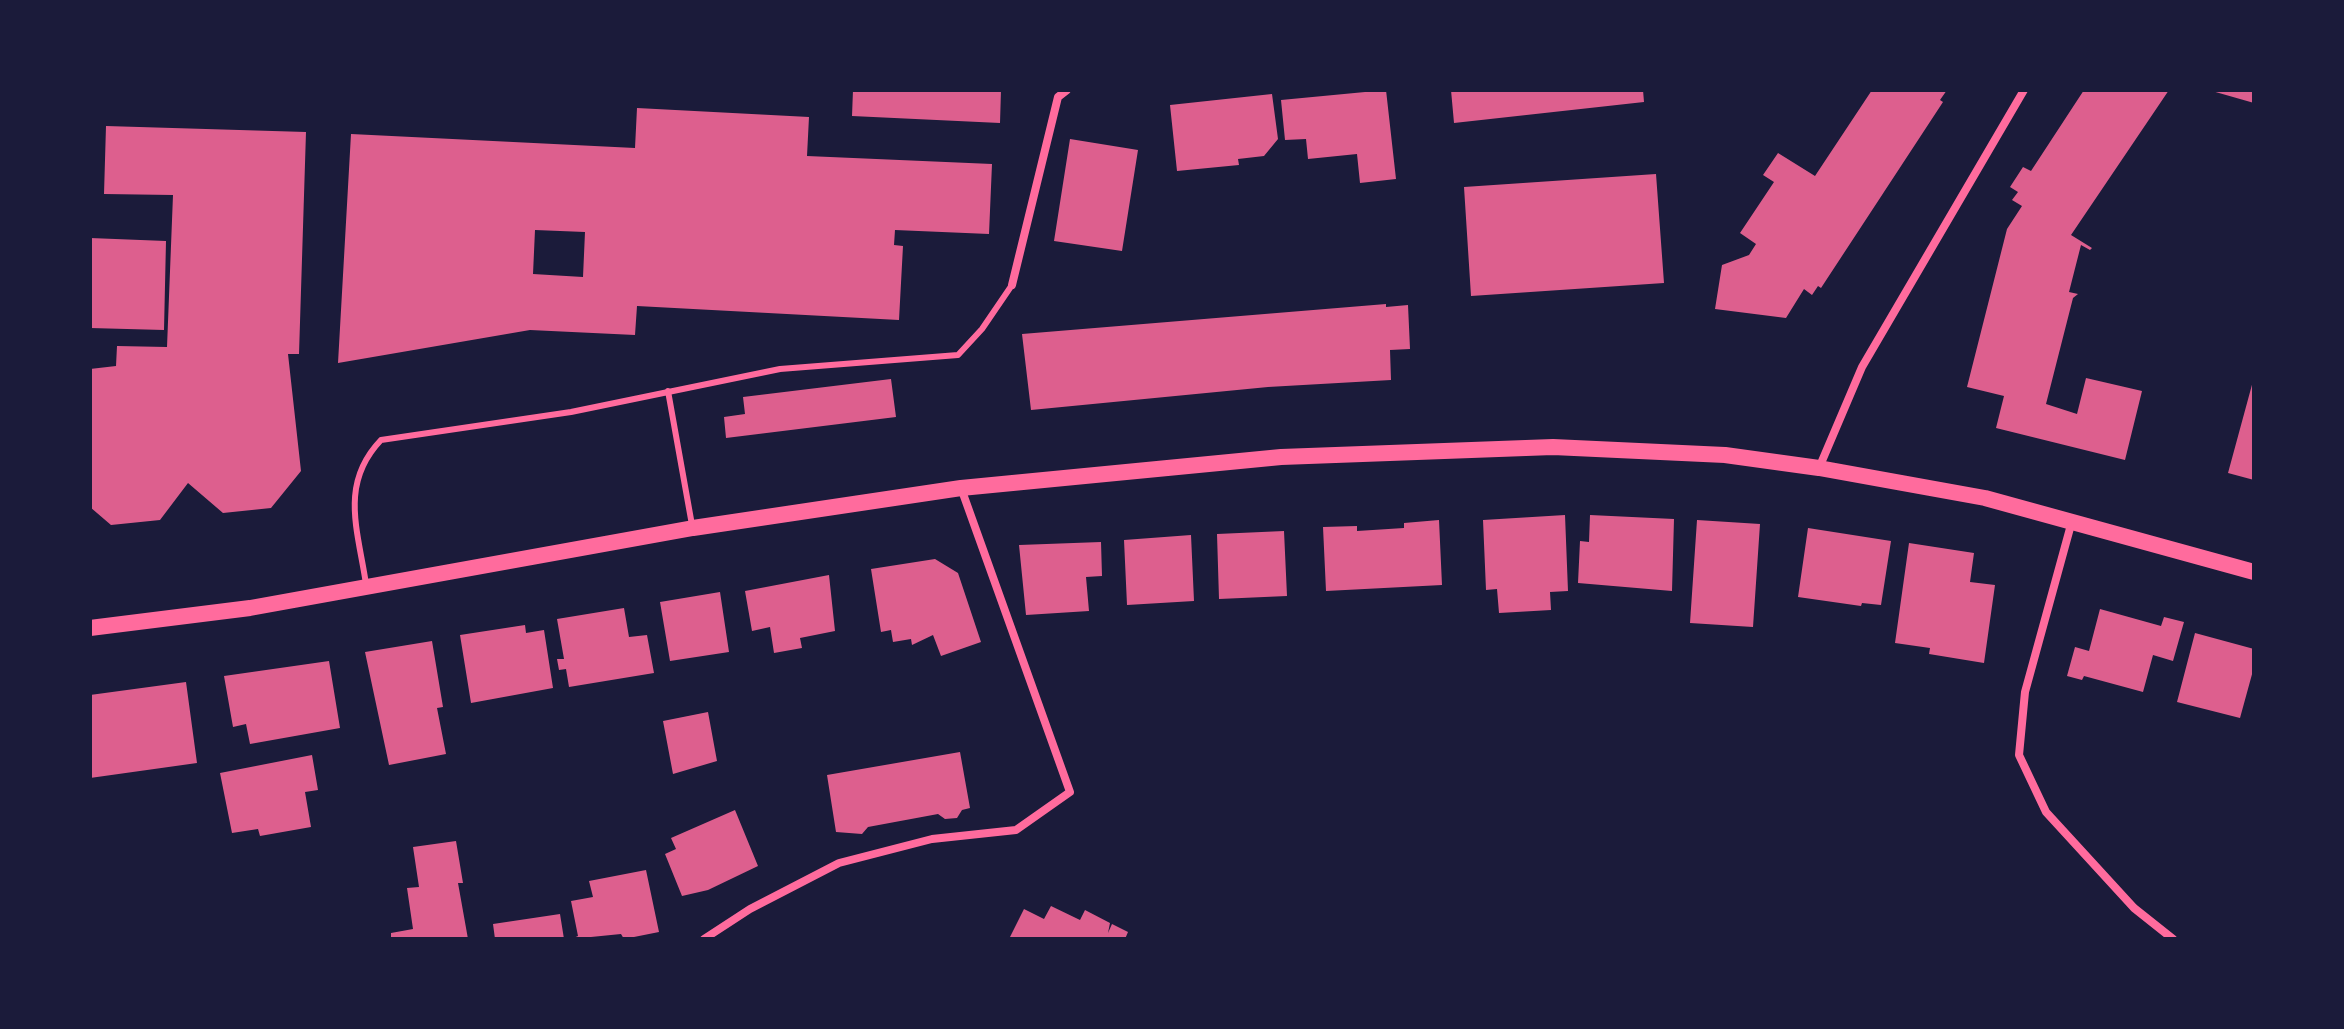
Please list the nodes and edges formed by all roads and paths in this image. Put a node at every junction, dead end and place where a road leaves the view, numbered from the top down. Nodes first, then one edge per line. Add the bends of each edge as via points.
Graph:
1 (1067, 90) edge
2 (2024, 90) edge
3 (1012, 285) joint
4 (668, 391) junction
5 (1819, 468) junction
6 (961, 488) junction
7 (2072, 521) junction
8 (693, 528) junction
9 (2254, 572) edge
10 (366, 588) junction
11 (90, 628) edge
12 (704, 939) edge
13 (2173, 939) edge

1 - 3 street via 1058,97
2 - 5 street via 1862,367
3 - 4 lane via 958,355 780,369
4 - 8 lane
4 - 10 lane via 571,412 381,440 356,475 354,504
5 - 6 main road via 1725,455 1553,447 1281,457
5 - 7 main road via 1985,498
6 - 8 main road
6 - 12 street via 1070,792 1016,830 932,839 839,863
7 - 9 main road
7 - 13 street via 2025,692 2019,755 2046,812 2134,908
8 - 10 main road
10 - 11 main road

